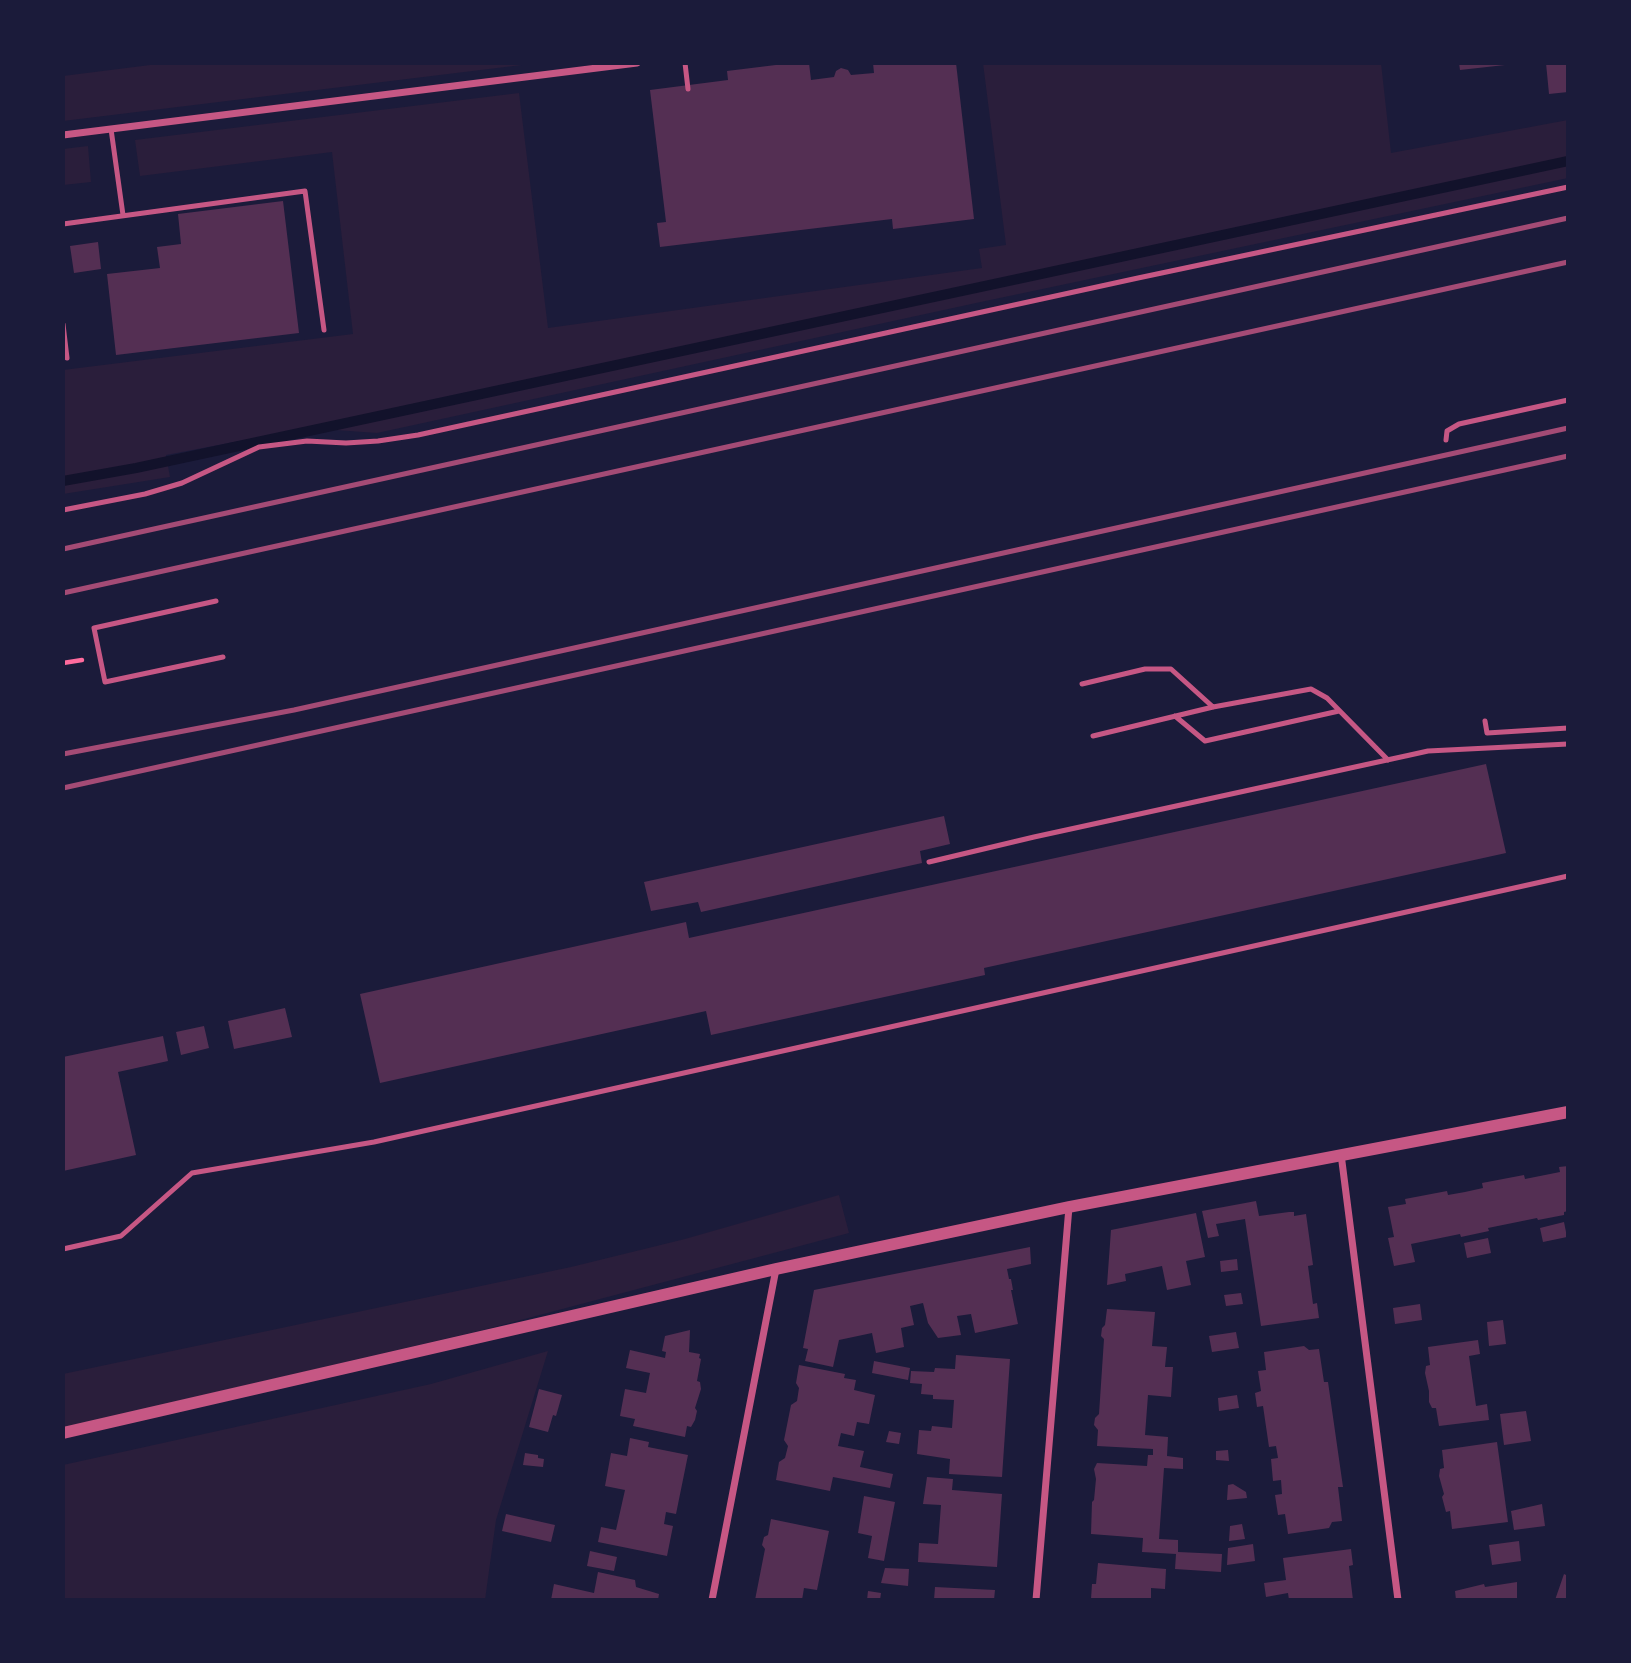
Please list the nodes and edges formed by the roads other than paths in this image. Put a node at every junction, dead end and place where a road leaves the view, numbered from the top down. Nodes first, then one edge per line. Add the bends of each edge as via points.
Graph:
1 (637, 63) edge
2 (685, 63) edge
3 (688, 89) dead end
4 (111, 129) junction
5 (63, 135) edge
6 (1568, 187) edge
7 (123, 215) junction
8 (63, 224) edge
9 (63, 324) edge
10 (324, 330) dead end
11 (67, 358) dead end
12 (1568, 400) edge
13 (1446, 440) dead end
14 (63, 510) edge
15 (216, 601) dead end
16 (223, 657) dead end
17 (1082, 684) dead end
18 (1213, 707) junction
19 (1339, 711) junction
20 (1175, 716) junction
21 (1485, 721) dead end
22 (1568, 728) edge
23 (1093, 736) dead end
24 (1568, 744) edge
25 (1388, 760) junction
26 (929, 862) dead end
27 (1568, 876) edge
28 (1568, 1112) edge
29 (1341, 1154) junction
30 (1069, 1208) junction
31 (63, 1249) edge
32 (776, 1269) junction
33 (63, 1433) edge
34 (712, 1600) edge
35 (1036, 1600) edge
36 (1398, 1600) edge

1 - 4 street
2 - 3 lane
4 - 5 street
4 - 7 lane
6 - 14 lane via 418,435 259,447 182,483
7 - 8 lane
7 - 10 lane via 305,191
9 - 11 lane
12 - 13 lane via 1459,424 1446,433
15 - 16 lane via 94,628 106,682
17 - 18 lane via 1145,669 1171,669
18 - 19 lane via 1311,689
18 - 20 lane
19 - 20 lane via 1205,741
19 - 25 lane
20 - 23 lane
21 - 22 lane via 1487,733
24 - 25 lane via 1428,751
25 - 26 lane
27 - 31 lane via 374,1142 192,1173 121,1236
28 - 29 street
29 - 30 street
29 - 36 street
30 - 32 street
30 - 35 street
32 - 33 street
32 - 34 street

